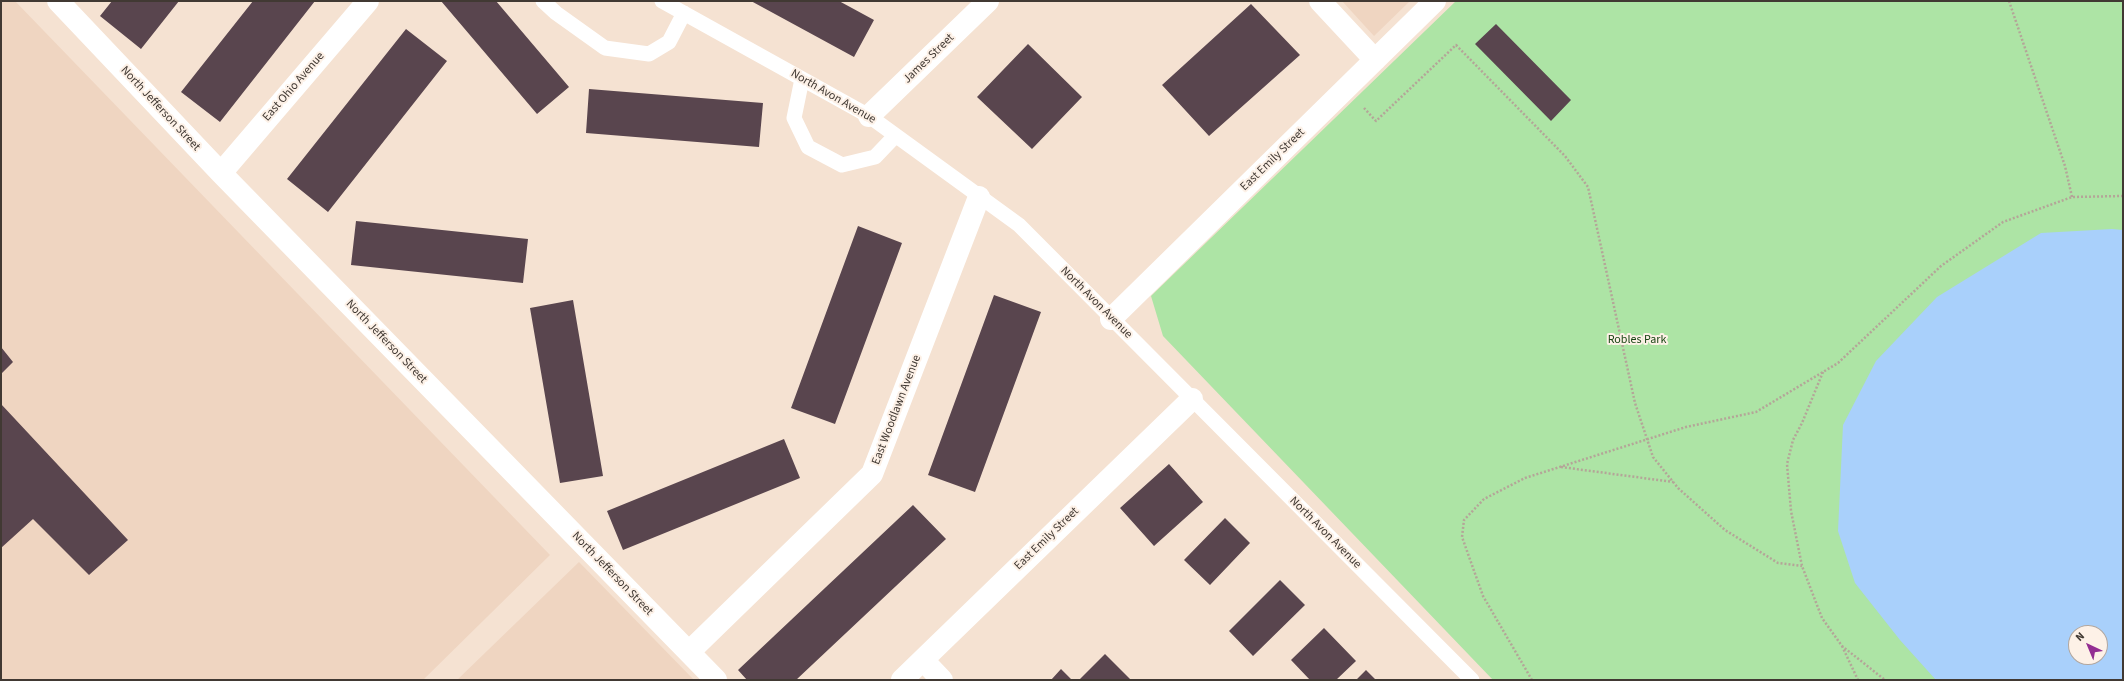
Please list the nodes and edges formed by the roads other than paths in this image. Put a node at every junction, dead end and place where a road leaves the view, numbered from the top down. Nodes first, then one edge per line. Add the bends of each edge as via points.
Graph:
1 (58, 1) edge
2 (368, 1) edge
3 (543, 1) edge
4 (662, 1) edge
5 (988, 1) edge
6 (1320, 1) edge
7 (1435, 1) edge
8 (684, 13) junction
9 (1375, 60) junction
10 (802, 79) junction
11 (869, 116) junction
12 (895, 136) junction
13 (221, 173) junction
14 (979, 197) junction
15 (1111, 318) junction
16 (1192, 399) junction
17 (689, 652) junction
18 (923, 660) junction
19 (716, 680) edge
20 (902, 680) edge
21 (942, 680) edge
22 (1472, 680) edge

1 - 13 street, North Jefferson Street
2 - 13 street, East Ohio Avenue
3 - 8 lane via 605,48 650,54 669,42
4 - 8 lane, North Avon Avenue
5 - 11 street, James Street
6 - 9 street
7 - 9 street, East Emily Street
8 - 10 lane, North Avon Avenue
9 - 15 street, East Emily Street
10 - 11 lane, North Avon Avenue
10 - 12 lane via 794,118 808,147 842,165 875,157
11 - 12 lane, North Avon Avenue
12 - 14 lane, North Avon Avenue
13 - 17 street, North Jefferson Street
14 - 15 lane, North Avon Avenue via 1019,225
14 - 17 street, East Woodlawn Avenue via 872,474
15 - 16 lane, North Avon Avenue
16 - 18 street, East Emily Street
16 - 22 lane, North Avon Avenue
17 - 19 street, North Jefferson Street
18 - 20 street, East Emily Street
18 - 21 street

